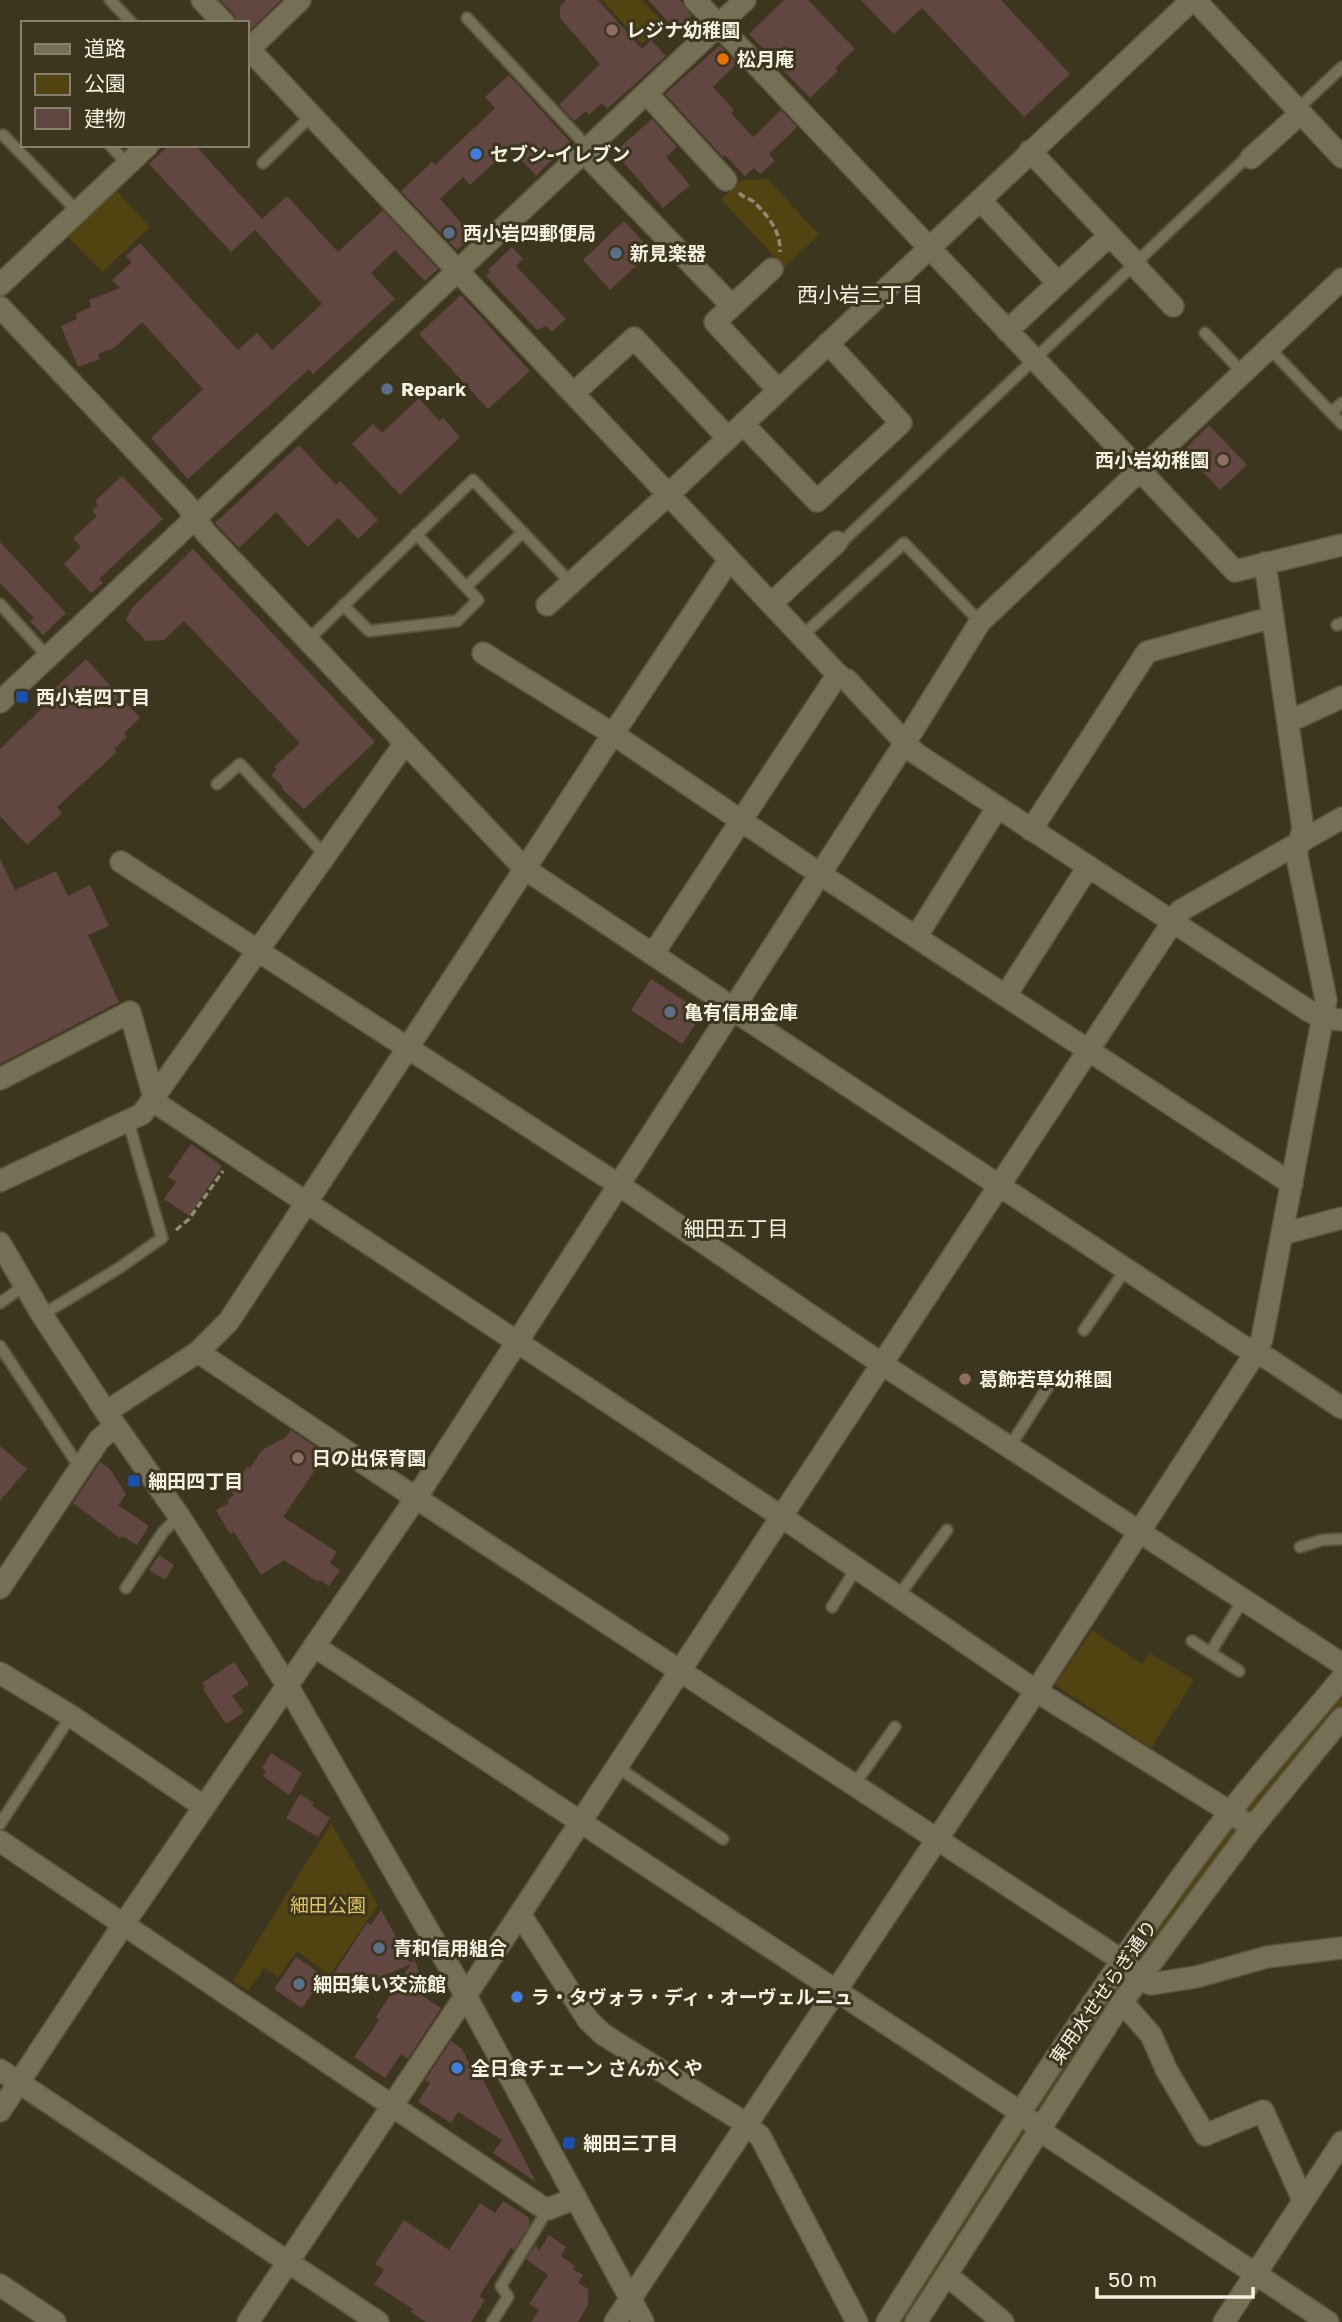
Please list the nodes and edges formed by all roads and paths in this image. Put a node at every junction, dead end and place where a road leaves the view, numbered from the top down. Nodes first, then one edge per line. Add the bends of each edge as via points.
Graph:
1 (110, 0) edge
2 (202, 0) edge
3 (300, 0) edge
4 (695, 0) edge
5 (746, 0) edge
6 (1194, 0) edge
7 (467, 19) dead end
8 (130, 21) edge
9 (222, 21) edge
10 (719, 25) junction
11 (248, 48) edge
12 (248, 50) edge
13 (1342, 67) edge
14 (646, 94) junction
15 (1303, 107) junction
16 (312, 115) junction
17 (3, 135) dead end
18 (112, 147) edge
19 (146, 147) edge
20 (587, 151) junction
21 (1030, 151) junction
22 (1342, 157) edge
23 (1251, 158) joint
24 (263, 163) dead end
25 (128, 165) junction
26 (726, 180) joint
27 (979, 200) junction
28 (78, 212) junction
29 (1110, 235) junction
30 (929, 248) junction
31 (1136, 263) junction
32 (772, 269) joint
33 (458, 270) junction
34 (1342, 279) edge
35 (1058, 282) junction
36 (0, 285) edge
37 (732, 306) junction
38 (1172, 306) dead end
39 (0, 307) edge
40 (1007, 331) junction
41 (1205, 333) dead end
42 (828, 343) junction
43 (1269, 348) junction
44 (1033, 359) junction
45 (1243, 373) junction
46 (778, 390) junction
47 (574, 393) junction
48 (1342, 403) edge
49 (1331, 413) junction
50 (1342, 424) edge
51 (735, 431) junction
52 (1139, 470) junction
53 (669, 494) junction
54 (195, 518) junction
55 (523, 531) junction
56 (416, 534) junction
57 (837, 542) joint
58 (1342, 545) edge
59 (729, 560) junction
60 (1265, 563) junction
61 (570, 582) junction
62 (466, 587) junction
63 (0, 604) edge
64 (771, 604) junction
65 (344, 605) junction
66 (547, 605) dead end
67 (1273, 617) junction
68 (981, 622) junction
69 (802, 636) junction
70 (307, 640) junction
71 (483, 653) dead end
72 (48, 657) junction
73 (838, 674) junction
74 (1342, 697) edge
75 (0, 702) edge
76 (1288, 722) junction
77 (613, 734) junction
78 (405, 743) junction
79 (905, 743) junction
80 (218, 784) dead end
81 (997, 808) junction
82 (1342, 818) edge
83 (741, 821) junction
84 (1031, 830) junction
85 (1298, 846) junction
86 (325, 855) junction
87 (121, 862) dead end
88 (1088, 867) junction
89 (525, 869) junction
90 (820, 874) junction
91 (1172, 921) junction
92 (916, 937) junction
93 (258, 950) junction
94 (653, 954) junction
95 (1006, 995) junction
96 (733, 1010) junction
97 (1333, 1019) edge
98 (407, 1048) junction
99 (1088, 1049) junction
100 (0, 1079) edge
101 (154, 1098) junction
102 (128, 1121) junction
103 (234, 1156) junction
104 (0, 1181) edge
105 (1292, 1184) junction
106 (619, 1185) junction
107 (1000, 1186) junction
108 (307, 1203) junction
109 (1342, 1218) edge
110 (1282, 1234) junction
111 (162, 1238) junction
112 (0, 1243) edge
113 (1126, 1269) junction
114 (24, 1286) junction
115 (0, 1303) edge
116 (42, 1315) junction
117 (1084, 1330) dead end
118 (515, 1342) junction
119 (0, 1346) edge
120 (198, 1352) junction
121 (1256, 1352) junction
122 (882, 1364) junction
123 (1053, 1379) dead end
124 (1342, 1408) edge
125 (111, 1419) junction
126 (1009, 1448) junction
127 (80, 1468) junction
128 (416, 1498) junction
129 (179, 1516) junction
130 (782, 1517) junction
131 (947, 1530) dead end
132 (1139, 1532) junction
133 (1342, 1539) edge
134 (1300, 1546) dead end
135 (857, 1567) junction
136 (3, 1575) edge
137 (126, 1588) dead end
138 (899, 1595) junction
139 (1243, 1600) junction
140 (832, 1607) dead end
141 (1192, 1642) dead end
142 (314, 1646) junction
143 (1210, 1653) junction
144 (1342, 1664) edge
145 (681, 1670) junction
146 (1239, 1671) dead end
147 (0, 1673) edge
148 (1342, 1678) edge
149 (287, 1685) junction
150 (1036, 1691) junction
151 (71, 1716) junction
152 (1342, 1718) edge
153 (895, 1727) dead end
154 (617, 1768) junction
155 (854, 1785) junction
156 (203, 1806) junction
157 (1230, 1812) junction
158 (580, 1822) junction
159 (0, 1824) edge
160 (1252, 1828) junction
161 (723, 1839) dead end
162 (937, 1840) junction
163 (0, 1841) edge
164 (520, 1914) junction
165 (123, 1925) junction
166 (1342, 1948) edge
167 (1123, 1961) junction
168 (1140, 1980) junction
169 (836, 1992) junction
170 (466, 1996) junction
171 (1122, 2002) junction
172 (0, 2070) edge
173 (19, 2083) junction
174 (391, 2106) junction
175 (0, 2110) edge
176 (1020, 2112) junction
177 (747, 2125) junction
178 (1040, 2129) junction
179 (1342, 2142) edge
180 (576, 2198) junction
181 (1303, 2200) junction
182 (548, 2209) junction
183 (288, 2262) junction
184 (1256, 2274) junction
185 (947, 2275) junction
186 (0, 2285) edge
187 (630, 2300) junction
188 (367, 2319) edge
189 (55, 2322) edge
190 (248, 2322) edge
191 (492, 2322) edge
192 (615, 2322) edge
193 (643, 2322) edge
194 (857, 2322) edge
195 (887, 2322) edge
196 (916, 2322) edge
197 (1003, 2322) edge
198 (1224, 2322) edge
199 (1328, 2322) edge

1 - 8 lane
2 - 9 street
3 - 11 street
4 - 10 street
5 - 10 street
6 - 15 street
6 - 21 street
7 - 20 lane
10 - 14 street
10 - 30 street
12 - 16 street
13 - 15 lane
14 - 20 street
14 - 26 street
15 - 22 street
15 - 23 street
16 - 24 lane
16 - 33 street
17 - 28 lane
18 - 25 lane
19 - 25 street
20 - 33 street
20 - 37 street
21 - 27 street
21 - 29 street
23 - 31 lane
25 - 28 street
26 - 32 path via 774,225 780,256
27 - 30 street
27 - 35 street
28 - 36 street
29 - 31 street
29 - 35 street
30 - 40 street
30 - 42 street
31 - 38 street
31 - 44 lane
32 - 37 street
33 - 47 street
33 - 54 street
34 - 43 street
35 - 40 street
37 - 46 street via 715,322
39 - 54 street
40 - 44 street
41 - 45 lane
42 - 46 street
42 - 51 street via 901,423 817,501
43 - 45 street
43 - 49 lane
44 - 52 street
44 - 57 lane
45 - 52 street
46 - 51 street
47 - 51 street via 634,338
47 - 53 street
48 - 49 lane
49 - 50 lane
51 - 53 street
52 - 60 street via 1235,572
52 - 68 street
53 - 59 street
53 - 61 street
54 - 70 street
54 - 72 street
55 - 56 lane via 473,480
55 - 61 lane
55 - 62 lane
56 - 62 lane
56 - 65 lane
57 - 64 street
58 - 60 street
59 - 64 street
59 - 77 street
60 - 67 street
61 - 66 street
62 - 65 lane via 478,600 457,621 369,631
63 - 72 lane
64 - 69 street
65 - 70 lane
67 - 76 street
67 - 84 street via 1147,652
68 - 69 lane via 904,543
68 - 79 street
69 - 73 street
70 - 78 street
71 - 77 street
72 - 75 street
73 - 79 street
73 - 83 street
74 - 76 street
76 - 85 street via 1303,829
77 - 83 street
77 - 89 street
78 - 86 street
78 - 89 street
79 - 81 street
79 - 90 street
80 - 86 lane via 240,764
81 - 84 street
81 - 92 street
82 - 85 street
83 - 90 street
83 - 94 street
84 - 88 street
85 - 91 street via 1180,911
85 - 97 street
86 - 93 street
87 - 93 street
88 - 91 street
88 - 95 street
89 - 94 street
89 - 98 street
90 - 92 street
90 - 96 street
91 - 97 street
91 - 99 street
92 - 95 street
93 - 98 street
93 - 101 street
94 - 96 street
95 - 99 street
96 - 106 street
96 - 107 street
97 - 105 street
98 - 106 street
98 - 108 street
99 - 105 street
99 - 107 street
100 - 101 street via 130,1012
101 - 102 street via 142,1114
101 - 103 street
102 - 104 street
102 - 111 lane
103 - 108 street
103 - 111 path via 189,1219
105 - 110 street
106 - 118 street
106 - 122 street
107 - 113 street
107 - 122 street
108 - 118 street
108 - 120 street via 229,1321
109 - 110 street
110 - 121 street
111 - 116 lane
112 - 114 street
113 - 117 lane
113 - 121 street
114 - 115 lane
114 - 116 street
116 - 125 street
118 - 128 street
118 - 130 street
119 - 127 lane
120 - 125 street
120 - 128 street
121 - 124 street
121 - 132 street
122 - 126 street
122 - 130 street
123 - 126 lane
125 - 127 street
125 - 129 street
126 - 132 street
127 - 136 street
128 - 142 street
128 - 145 street
129 - 137 lane
129 - 149 street
130 - 135 street
130 - 145 street
131 - 138 lane
132 - 139 street
132 - 150 street
133 - 134 lane
135 - 138 street
135 - 140 lane
138 - 150 street
139 - 143 lane
139 - 144 street
141 - 143 lane
142 - 149 street
142 - 158 street
143 - 146 lane
145 - 154 street
145 - 155 street
147 - 151 street
148 - 157 street, 東用水せせらぎ通り
149 - 156 street
149 - 170 street
150 - 157 street
150 - 162 street
151 - 156 street
151 - 159 lane
152 - 160 street
153 - 155 lane
154 - 158 street
154 - 161 lane
155 - 162 street
156 - 165 street
157 - 160 street
157 - 167 street, 東用水せせらぎ通り
158 - 164 street
158 - 169 street
160 - 168 street
162 - 167 street
162 - 169 street
163 - 165 street
164 - 170 street
164 - 177 street via 588,2020 604,2035
165 - 173 street
165 - 174 street
166 - 168 street via 1267,1956 1196,1977 1151,1984
167 - 168 street
167 - 176 street, 東用水せせらぎ通り
168 - 171 street
169 - 176 street
169 - 177 street
170 - 174 street
170 - 180 street
171 - 178 street
171 - 181 street via 1151,2035 1205,2135 1263,2111
172 - 173 street
173 - 175 street
173 - 183 street
174 - 182 street
174 - 183 street
176 - 178 street
176 - 195 street, 東用水せせらぎ通り
177 - 187 street
177 - 194 street via 760,2136
178 - 184 street
178 - 185 street
179 - 181 street
180 - 182 street
180 - 187 street
181 - 184 street
182 - 191 lane via 500,2286 508,2297
183 - 188 street
183 - 190 street
184 - 198 street
184 - 199 street
185 - 196 street
185 - 197 street
186 - 189 street
187 - 192 street
187 - 193 street

